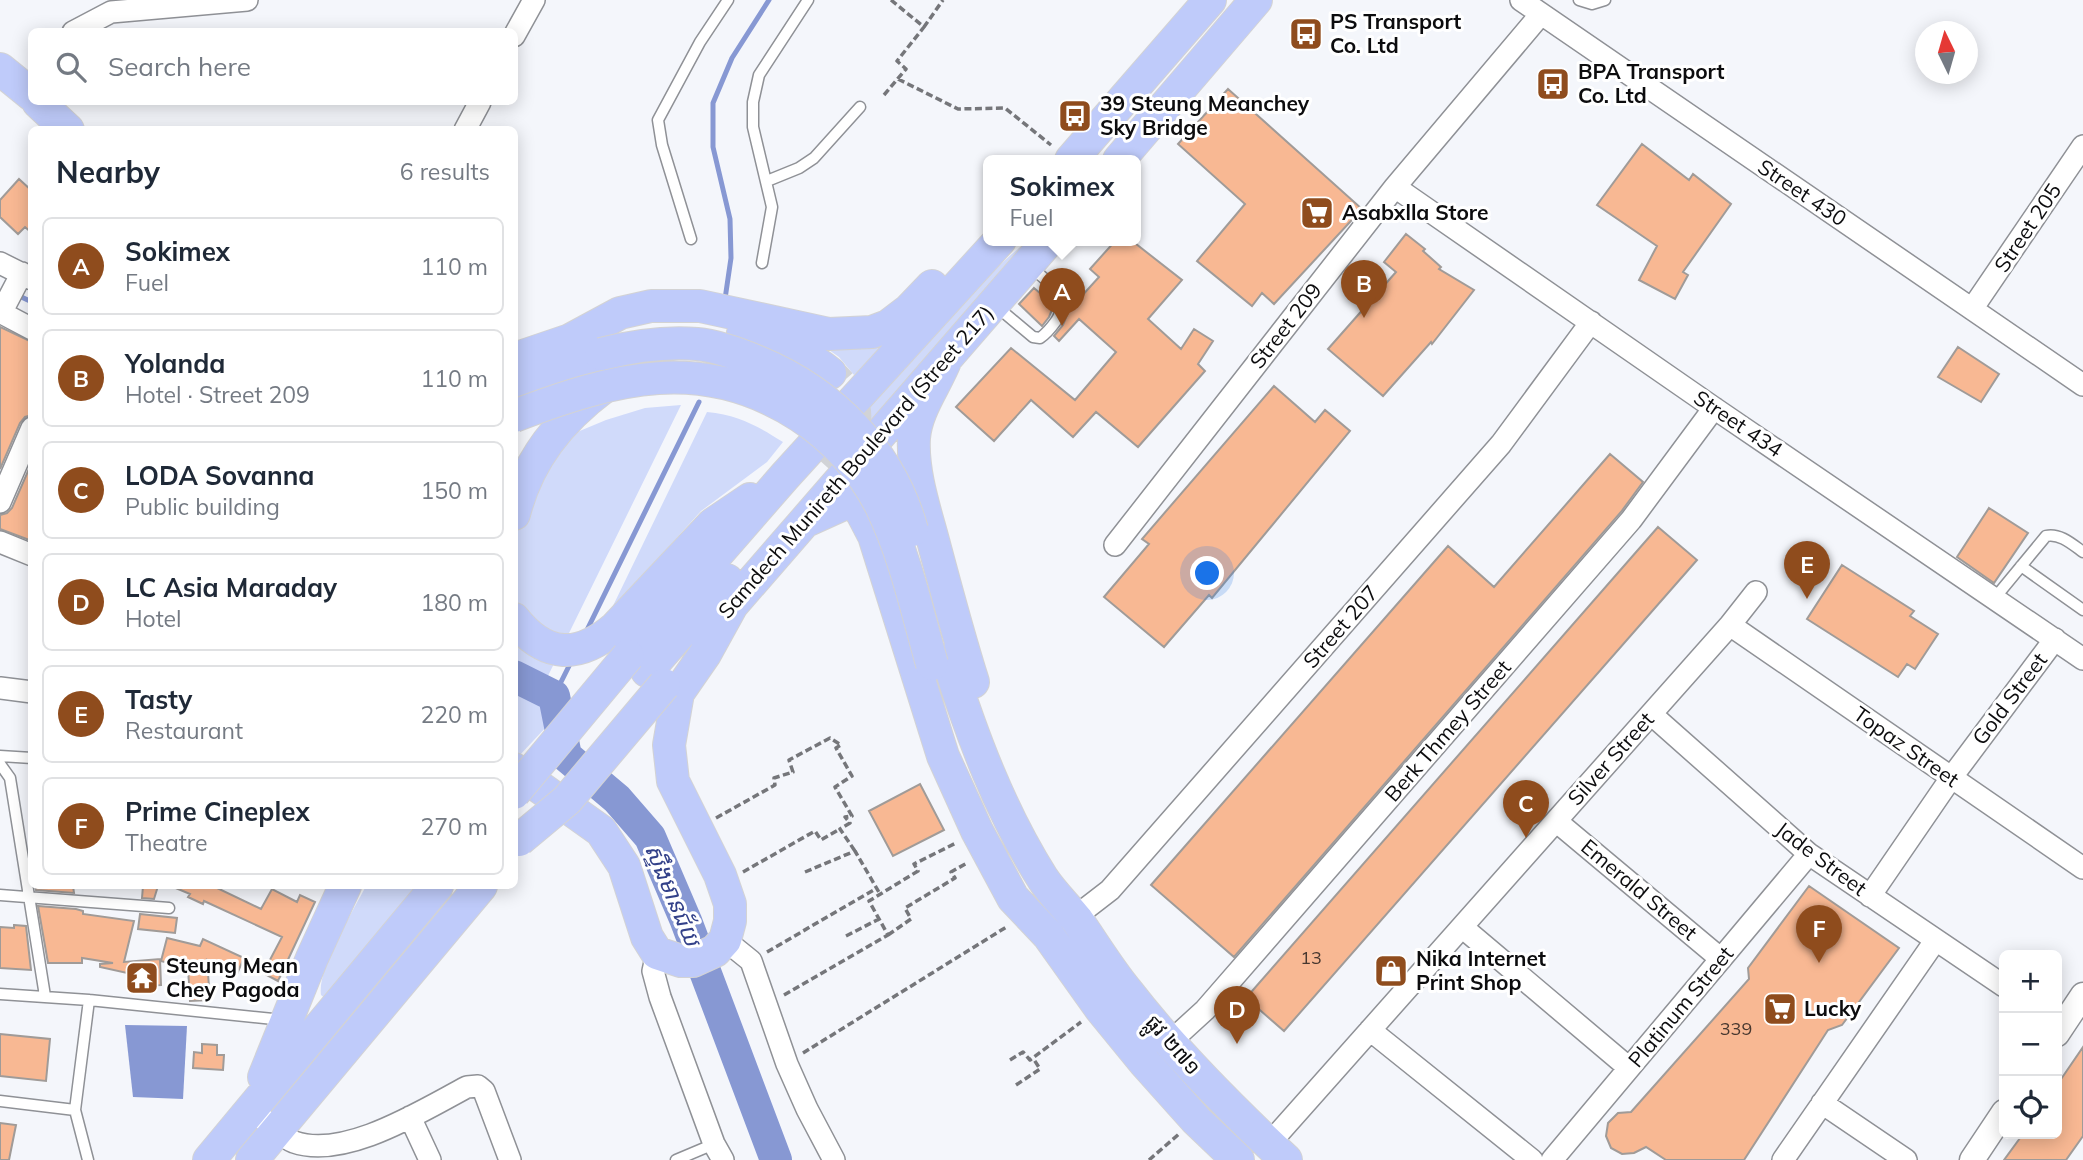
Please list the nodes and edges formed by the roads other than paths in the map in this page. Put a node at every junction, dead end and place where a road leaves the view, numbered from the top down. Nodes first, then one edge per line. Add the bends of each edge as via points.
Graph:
1 (247, 0) edge
2 (534, 0) edge
3 (727, 0) edge
4 (808, 0) edge
5 (1209, 0) edge
6 (1256, 0) edge
7 (1521, 0) edge
8 (1578, 0) edge
9 (1605, 0) edge
10 (1541, 14) junction
11 (81, 28) edge
12 (518, 29) edge
13 (0, 69) edge
14 (25, 91) edge
15 (40, 105) edge
16 (478, 105) edge
17 (860, 107) dead end
18 (64, 126) edge
19 (467, 126) edge
20 (2083, 146) edge
21 (1065, 155) edge
22 (1123, 155) edge
23 (767, 181) junction
24 (1395, 187) junction
25 (691, 239) dead end
26 (983, 241) edge
27 (995, 246) edge
28 (1044, 246) edge
29 (0, 263) edge
30 (762, 263) dead end
31 (1029, 264) junction
32 (13, 294) edge
33 (994, 304) junction
34 (1972, 309) junction
35 (28, 322) edge
36 (1591, 322) junction
37 (583, 352) junction
38 (518, 359) edge
39 (947, 359) junction
40 (830, 373) tunnel mouth
41 (606, 385) junction
42 (2083, 385) edge
43 (518, 387) edge
44 (1714, 408) junction
45 (518, 410) edge
46 (518, 413) edge
47 (28, 437) edge
48 (827, 467) tunnel mouth
49 (785, 476) junction
50 (0, 502) edge
51 (518, 502) edge
52 (806, 521) junction
53 (0, 542) edge
54 (1115, 545) dead end
55 (2083, 552) edge
56 (28, 553) edge
57 (2021, 566) junction
58 (1756, 592) dead end
59 (1994, 599) junction
60 (732, 605) junction
61 (2083, 610) edge
62 (518, 623) edge
63 (1730, 625) junction
64 (2054, 639) junction
65 (2083, 659) edge
66 (940, 662) junction
67 (646, 671) junction
68 (0, 688) edge
69 (28, 692) edge
70 (1651, 715) junction
71 (0, 756) edge
72 (28, 758) edge
73 (0, 764) edge
74 (518, 772) edge
75 (1951, 778) junction
76 (518, 789) edge
77 (1556, 821) junction
78 (518, 841) edge
79 (1809, 854) junction
80 (2083, 867) edge
81 (28, 886) edge
82 (28, 889) edge
83 (344, 889) edge
84 (434, 889) edge
85 (478, 889) edge
86 (0, 895) edge
87 (1870, 896) junction
88 (30, 898) junction
89 (169, 908) dead end
90 (1075, 917) junction
91 (1038, 925) junction
92 (1462, 927) junction
93 (724, 941) junction
94 (1934, 941) junction
95 (658, 953) junction
96 (1721, 959) junction
97 (1999, 983) edge
98 (0, 994) edge
99 (2083, 995) edge
100 (46, 996) junction
101 (89, 1000) junction
102 (287, 1021) junction
103 (2062, 1022) edge
104 (1370, 1030) junction
105 (1170, 1042) junction
106 (1629, 1068) junction
107 (0, 1101) edge
108 (1822, 1103) junction
109 (251, 1108) junction
110 (75, 1110) junction
111 (410, 1117) junction
112 (1999, 1120) edge
113 (277, 1130) junction
114 (719, 1152) edge
115 (1278, 1152) edge
116 (88, 1160) edge
117 (208, 1160) edge
118 (253, 1160) edge
119 (430, 1160) edge
120 (510, 1160) edge
121 (676, 1160) edge
122 (834, 1160) edge
123 (1238, 1160) edge
124 (1532, 1160) edge
125 (1552, 1160) edge
126 (1783, 1160) edge
127 (1906, 1160) edge
128 (1972, 1160) edge

1 - 11 street via 111,12
2 - 12 street
3 - 25 lane via 658,120
4 - 23 lane via 759,75 753,127
5 - 21 main road
6 - 22 main road
7 - 10 street, Street 430
8 - 9 lane via 1592,5
10 - 24 street, Street 209
10 - 34 street, Street 430
13 - 14 main road
15 - 18 main road
16 - 19 street
17 - 23 lane via 814,158
20 - 34 street, Street 205
23 - 30 lane via 772,207
24 - 36 street, Street 434
24 - 54 street, Street 209
26 - 37 main road via 966,251 909,310 872,332 829,334 726,311 651,306 620,313
27 - 49 main road, Samdech Munireth Boulevard (Street 217)
28 - 31 main road, Samdech Munireth Boulevard (Street 217)
29 - 32 street
31 - 33 main road, Samdech Munireth Boulevard (Street 217)
31 - 33 lane via 1063,302 1048,333 1033,337
32 - 35 street
33 - 39 main road, Samdech Munireth Boulevard (Street 217)
34 - 42 street, Street 430
36 - 44 street, Street 434
36 - 90 street, Street 207 via 1501,444 1110,890
37 - 38 main road
37 - 40 main road via 625,327 701,325 786,347
37 - 43 main road
37 - 45 main road
37 - 66 main road, bridge via 650,344 721,349 788,376 839,412 877,453 899,493
39 - 52 main road, Samdech Munireth Boulevard (Street 217)
39 - 90 main road via 917,423 918,480 983,717
41 - 46 main road, bridge
41 - 51 main road via 547,440
41 - 66 main road, bridge via 667,376 732,384 774,401 818,429 859,470 880,505
44 - 59 street, Street 434
44 - 105 street, Berk Thmey Street via 1632,520 1205,1010
47 - 50 street
48 - 67 main road
49 - 62 main road via 713,524 616,627 585,649 548,648
49 - 67 main road, Samdech Munireth Boulevard (Street 217)
52 - 60 main road, Samdech Munireth Boulevard (Street 217)
52 - 91 main road via 848,502 856,505 867,521 936,738 962,801 1013,898
53 - 56 street
55 - 57 lane via 2052,534
57 - 59 lane
57 - 61 lane
58 - 63 street, Silver Street
59 - 64 street, Street 434
60 - 67 main road, Samdech Munireth Boulevard (Street 217)
60 - 93 main road via 678,693 669,745 673,781 730,904
63 - 70 street, Silver Street
63 - 75 street, Topaz Street
64 - 65 street, Street 434
64 - 75 street, Gold Street
66 - 90 main road via 1009,816 1044,880
66 - 91 main road via 961,755 1028,889
67 - 76 main road, bridge
67 - 78 main road via 551,787
68 - 69 street
70 - 77 street, Silver Street
70 - 79 street, Jade Street
71 - 72 lane
73 - 81 lane via 10,778
74 - 95 main road via 601,831 624,866 647,937
75 - 80 street, Topaz Street
75 - 87 street, Gold Street
77 - 92 street, Silver Street
77 - 96 street, Emerald Street
79 - 87 street, Jade Street
79 - 96 street, Platinum Street
82 - 88 lane
83 - 102 main road
84 - 109 main road
85 - 113 main road
86 - 88 lane
87 - 94 street, Jade Street
88 - 89 lane
88 - 100 lane
90 - 105 main road, ផ្លូវ ២៧១ via 1125,989
91 - 123 main road, ផ្លូវ ២៧១ via 1100,1008 1196,1119
92 - 104 street, Silver Street
92 - 106 street
93 - 95 main road via 715,951 693,961
93 - 122 street via 751,961 787,1064
94 - 97 street, Jade Street
94 - 108 street
95 - 114 street via 653,971 660,997
96 - 106 street, Platinum Street
98 - 100 lane
99 - 103 street
100 - 101 lane
101 - 102 lane
101 - 110 lane
102 - 109 main road
104 - 115 street, Silver Street
104 - 124 street
105 - 115 main road, ផ្លូវ ២៧១ via 1218,1096
106 - 125 street, Platinum Street
107 - 110 lane
108 - 126 street
108 - 127 street
109 - 113 street
109 - 117 main road
110 - 116 lane
111 - 113 street via 365,1137 333,1144 310,1146
111 - 119 street
111 - 120 street via 467,1087 478,1086 484,1091
112 - 128 street
113 - 118 main road
114 - 121 lane

